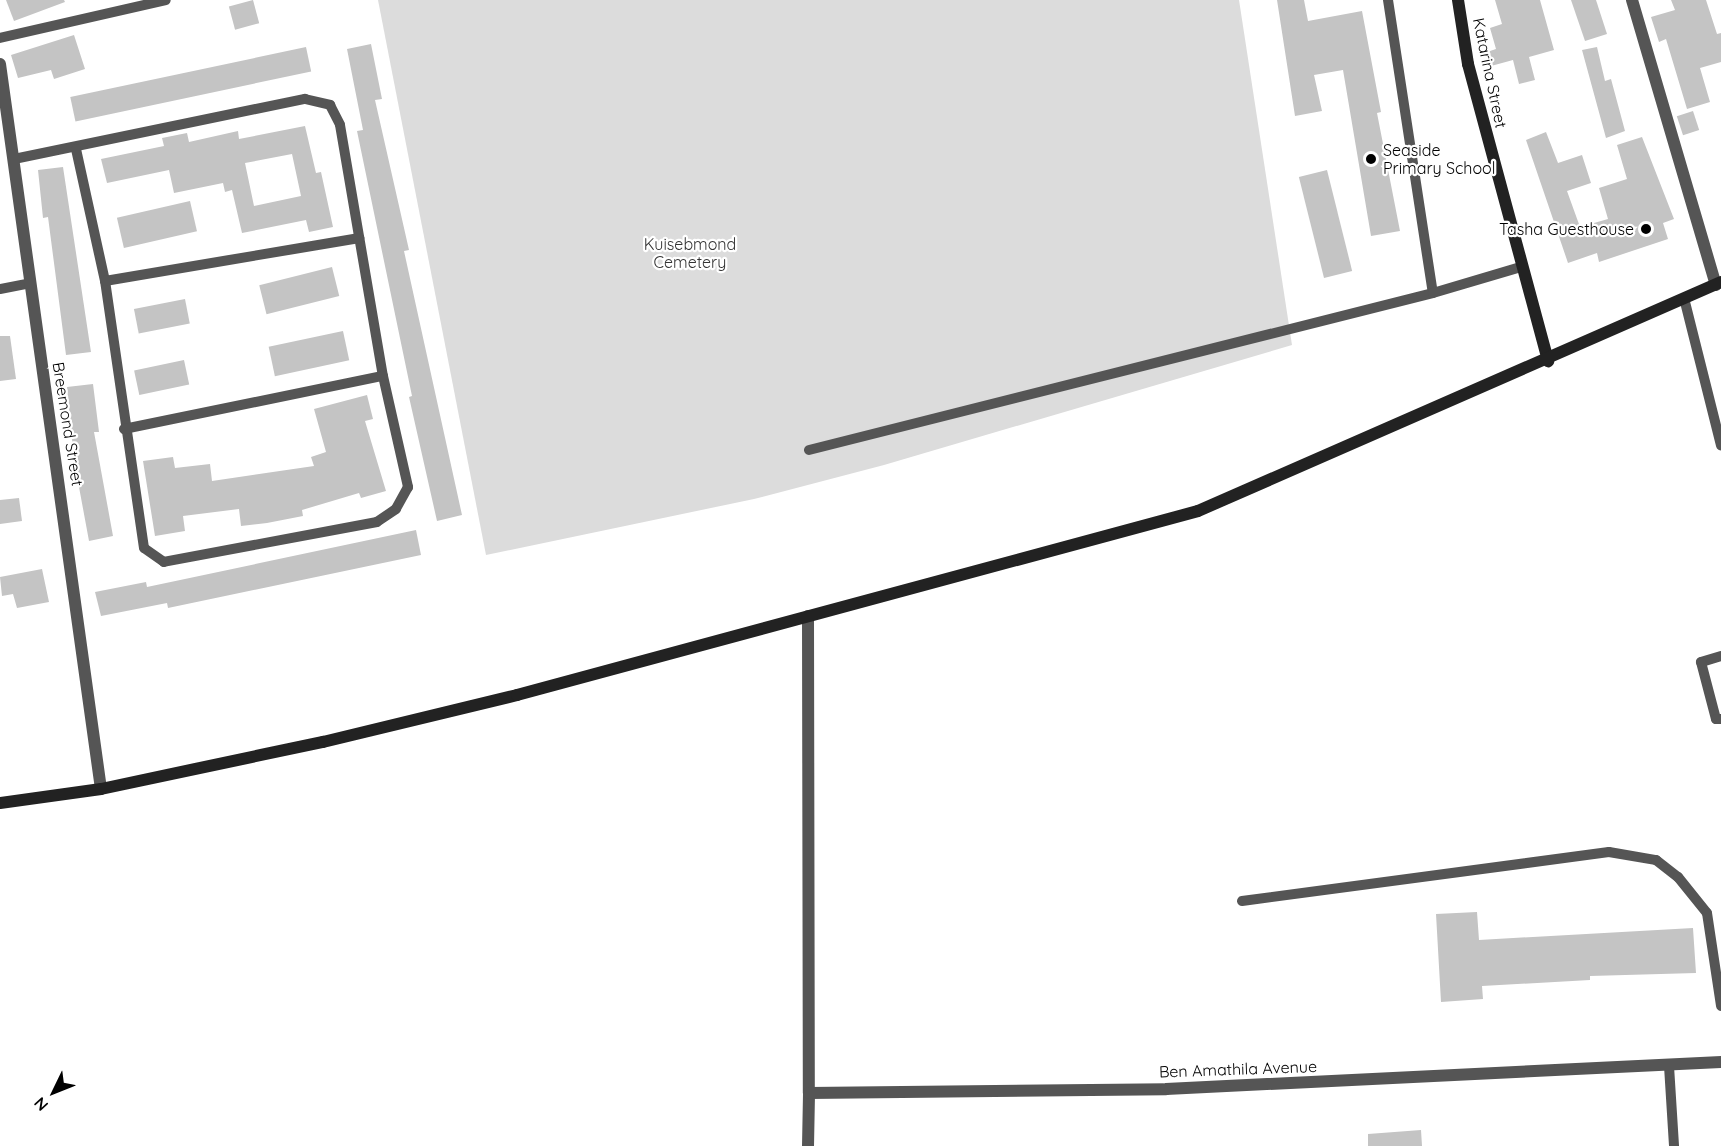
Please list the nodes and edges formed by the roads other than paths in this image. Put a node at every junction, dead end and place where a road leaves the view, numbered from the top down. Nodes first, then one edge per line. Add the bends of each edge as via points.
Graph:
1 (166, 0) edge
2 (1389, 0) edge
3 (1458, 0) edge
4 (1632, 0) edge
5 (0, 38) edge
6 (0, 64) edge
7 (76, 149) junction
8 (14, 159) junction
9 (359, 238) junction
10 (1521, 267) junction
11 (105, 281) junction
12 (30, 283) junction
13 (1718, 283) edge
14 (0, 289) edge
15 (1433, 293) junction
16 (1684, 298) junction
17 (1548, 362) junction
18 (383, 376) junction
19 (124, 429) junction
20 (1721, 445) edge
21 (809, 450) dead end
22 (808, 616) junction
23 (1721, 656) edge
24 (1721, 719) edge
25 (102, 789) junction
26 (0, 803) edge
27 (1242, 901) dead end
28 (1721, 1006) edge
29 (1721, 1062) edge
30 (1669, 1066) junction
31 (809, 1093) junction
32 (808, 1146) edge
33 (1674, 1146) edge

1 - 5 lane
2 - 15 lane
3 - 10 street, Katarina Street via 1468,64
4 - 13 street
6 - 8 street, Breemond Street
7 - 8 lane
7 - 9 lane via 305,99 330,105 340,124
7 - 11 lane
8 - 12 street, Breemond Street
9 - 11 lane
9 - 18 lane
10 - 15 lane
10 - 17 street, Katarina Street
11 - 19 lane
12 - 14 lane
12 - 25 street, Breemond Street
13 - 16 street
15 - 21 lane
16 - 17 street
16 - 20 lane
17 - 22 street via 1198,511
18 - 19 lane
18 - 19 lane via 408,487 396,509 377,522 164,562 155,559 144,548
22 - 25 street via 517,695
22 - 31 street
23 - 24 lane via 1701,662 1716,719
25 - 26 street
27 - 28 lane via 1610,852 1656,860 1678,877 1707,914
29 - 30 street, Ben Amathila Avenue
30 - 31 street, Ben Amathila Avenue via 1166,1089
30 - 33 lane
31 - 32 street

